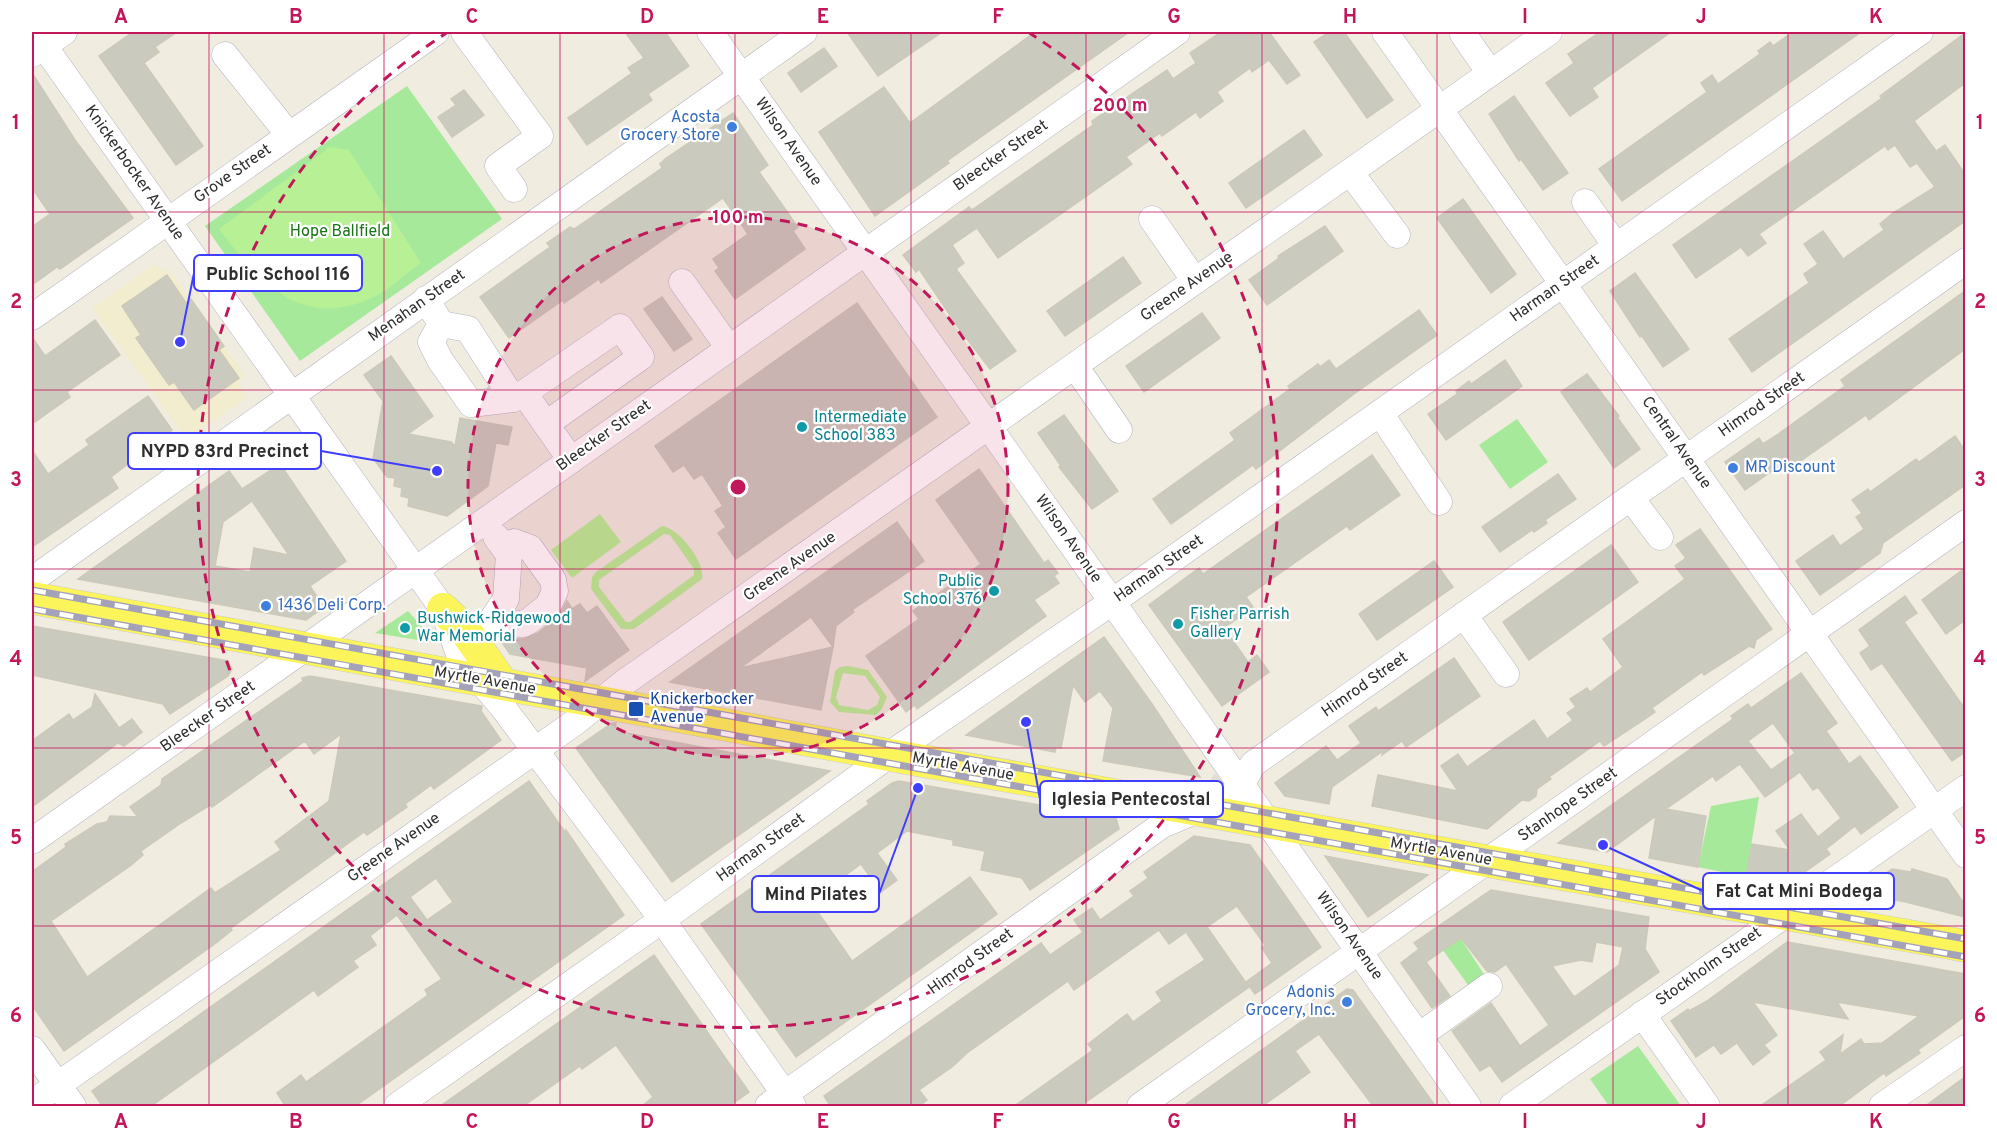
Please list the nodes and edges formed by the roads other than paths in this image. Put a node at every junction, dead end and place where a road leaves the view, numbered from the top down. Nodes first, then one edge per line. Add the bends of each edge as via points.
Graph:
1 (436, 32) edge
2 (464, 32) edge
3 (710, 32) edge
4 (804, 32) edge
5 (1177, 32) edge
6 (1385, 32) edge
7 (1549, 32) edge
8 (1920, 32) edge
9 (1463, 34) dead end
10 (44, 41) edge
11 (225, 56) dead end
12 (1490, 73) junction
13 (741, 76) junction
14 (1439, 109) junction
15 (289, 135) junction
16 (1350, 172) junction
17 (514, 189) dead end
18 (1585, 202) dead end
19 (1152, 219) dead end
20 (168, 220) junction
21 (1397, 235) dead end
22 (1616, 246) junction
23 (866, 252) junction
24 (1965, 261) edge
25 (1195, 281) junction
26 (682, 282) dead end
27 (1563, 284) junction
28 (426, 299) junction
29 (32, 317) edge
30 (441, 324) junction
31 (729, 348) junction
32 (1075, 366) junction
33 (291, 395) junction
34 (518, 396) junction
35 (1380, 413) junction
36 (546, 424) junction
37 (989, 427) junction
38 (1119, 430) dead end
39 (1687, 459) junction
40 (571, 460) junction
41 (1631, 498) junction
42 (1439, 502) dead end
43 (485, 521) junction
44 (1965, 523) edge
45 (1660, 537) dead end
46 (504, 548) junction
47 (415, 570) junction
48 (32, 580) edge
49 (32, 598) edge
50 (1112, 602) junction
51 (442, 609) junction
52 (1464, 615) junction
53 (480, 630) junction
54 (1810, 633) junction
55 (306, 648) junction
56 (1506, 674) dead end
57 (490, 681) junction
58 (603, 702) junction
59 (533, 750) junction
60 (889, 755) junction
61 (1242, 784) junction
62 (1965, 788) edge
63 (1200, 808) junction
64 (1934, 810) junction
65 (1268, 821) junction
66 (32, 841) edge
67 (1965, 855) edge
68 (1489, 861) junction
69 (1783, 914) junction
70 (662, 920) junction
71 (1965, 946) edge
72 (1359, 951) junction
73 (1490, 986) dead end
74 (1642, 1014) junction
75 (1419, 1036) junction
76 (1965, 1048) edge
77 (32, 1049) edge
78 (58, 1084) junction
79 (32, 1103) edge
80 (782, 1103) edge
81 (73, 1107) edge
82 (397, 1107) edge
83 (1140, 1107) edge
84 (1467, 1107) edge
85 (1512, 1107) edge
86 (1707, 1107) edge
87 (1882, 1107) edge

1 - 15 street, Grove Street
2 - 17 street via 540,136 498,166
3 - 13 street, Wilson Avenue
4 - 13 street, Menahan Street
5 - 23 street, Bleecker Street
6 - 14 street, Central Avenue
7 - 12 street, Greene Avenue
8 - 22 street, Harman Street
9 - 12 street
10 - 20 street, Knickerbocker Avenue
11 - 15 street
12 - 14 street, Greene Avenue
13 - 23 street, Wilson Avenue
13 - 28 street, Menahan Street
14 - 16 street, Greene Avenue
14 - 27 street, Central Avenue
15 - 20 street, Grove Street
16 - 21 street
16 - 25 street, Greene Avenue
18 - 22 street
19 - 25 street
20 - 29 street, Grove Street
20 - 33 street, Knickerbocker Avenue
22 - 27 street, Harman Street
23 - 31 street, Bleecker Street
23 - 37 street, Wilson Avenue
24 - 39 street, Himrod Street
25 - 32 street, Greene Avenue
26 - 31 street
27 - 35 street, Harman Street
27 - 39 street, Central Avenue
28 - 30 street
28 - 33 street, Menahan Street
30 - 34 street via 468,329
30 - 34 street via 431,342 471,404
31 - 40 street, Bleecker Street
32 - 37 street, Greene Avenue
32 - 38 street
33 - 47 street, Knickerbocker Avenue
33 - 48 street, Menahan Street
34 - 36 street
34 - 36 street via 620,327 641,357
35 - 42 street
35 - 50 street, Harman Street
36 - 40 street
37 - 50 street, Wilson Avenue
37 - 58 street, Greene Avenue
39 - 41 street, Himrod Street
39 - 54 street, Central Avenue
40 - 43 street, Bleecker Street
41 - 45 street
41 - 52 street, Himrod Street
43 - 46 street
43 - 47 street, Bleecker Street
44 - 54 street, Stanhope Street
46 - 53 street via 509,554 506,599
46 - 53 street via 514,542 530,548 553,580 555,591 548,606 529,621
47 - 51 street, Knickerbocker Avenue
47 - 55 street, Bleecker Street
49 - 55 main road, Myrtle Avenue
50 - 60 street, Harman Street
50 - 61 street, Wilson Avenue
51 - 53 main road
51 - 57 street, Knickerbocker Avenue via 460,657
52 - 56 street
52 - 61 street, Himrod Street via 1253,764
53 - 57 main road
54 - 64 street, Central Avenue
54 - 68 street, Stanhope Street
55 - 57 main road, Myrtle Avenue
55 - 66 street, Bleecker Street
57 - 58 main road, Myrtle Avenue
57 - 59 street, Knickerbocker Avenue
58 - 59 street, Greene Avenue
58 - 60 main road, Myrtle Avenue
59 - 70 street, Knickerbocker Avenue
59 - 78 street, Greene Avenue
60 - 63 main road, Myrtle Avenue
60 - 70 street, Harman Street
61 - 63 street, Himrod Street via 1223,803
61 - 65 street, Wilson Avenue
62 - 64 street, Stockholm Street
63 - 65 main road, Myrtle Avenue
63 - 80 street, Himrod Street via 1162,825
64 - 67 street, Central Avenue
64 - 69 street, Stockholm Street
65 - 68 main road, Myrtle Avenue
65 - 72 street, Wilson Avenue
68 - 69 main road, Myrtle Avenue
68 - 72 street, Stanhope Street
69 - 71 main road, Myrtle Avenue
69 - 74 street, Stockholm Street
70 - 80 street, Knickerbocker Avenue
70 - 82 street, Harman Street
72 - 75 street, Wilson Avenue
72 - 83 street, Stanhope Street
73 - 75 street
74 - 85 street, Stockholm Street
74 - 86 street
75 - 84 street, Wilson Avenue
76 - 87 street
77 - 78 street
78 - 79 street, Greene Avenue
78 - 81 street

